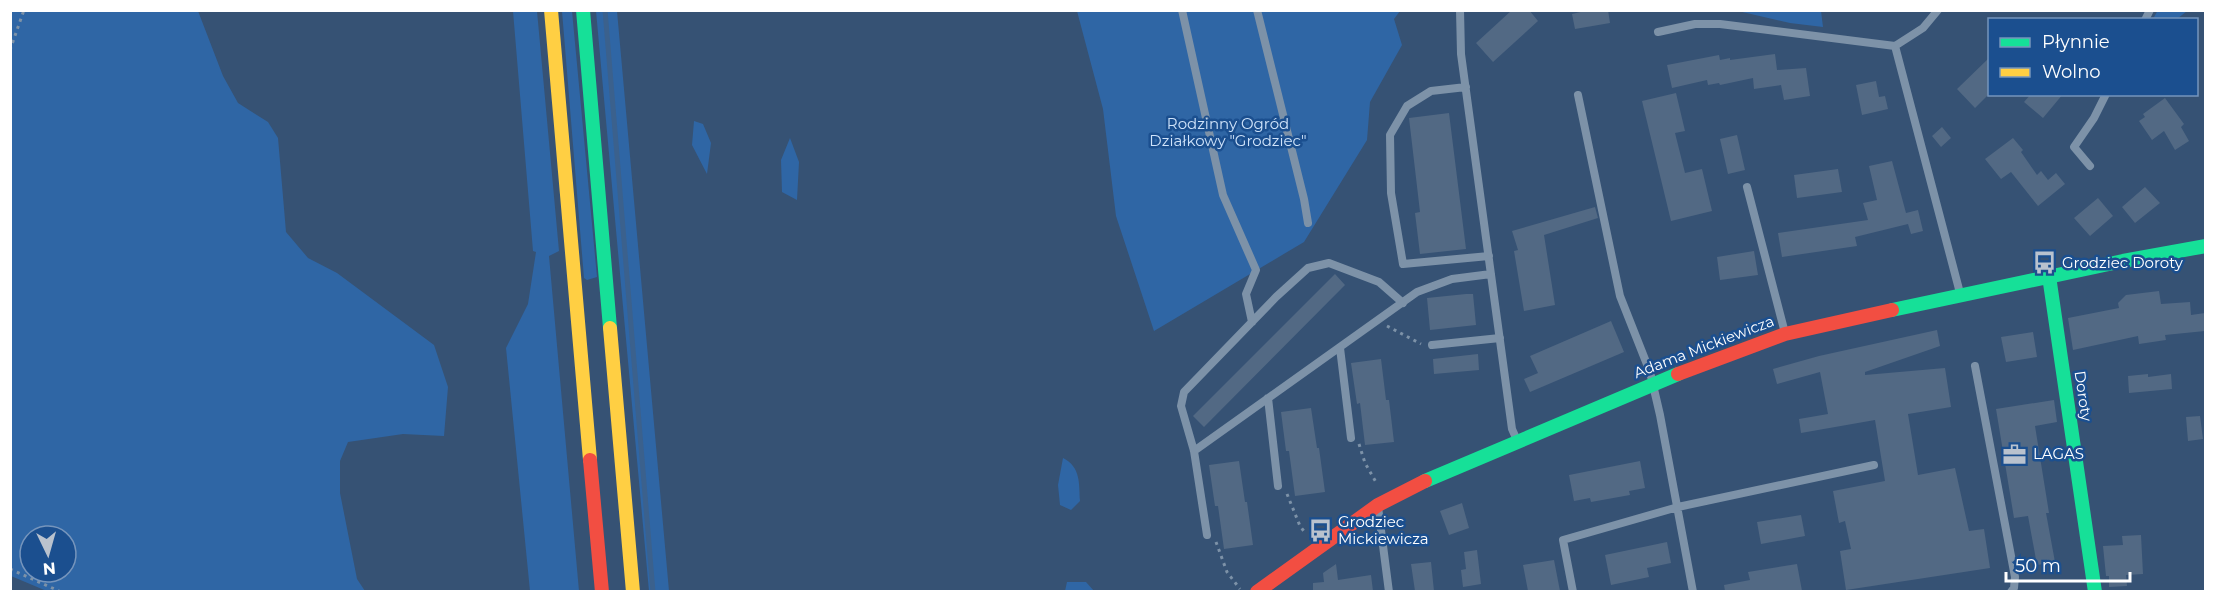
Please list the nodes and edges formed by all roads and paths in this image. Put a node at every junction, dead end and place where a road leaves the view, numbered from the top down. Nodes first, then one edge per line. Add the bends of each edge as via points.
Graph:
1 (24, 10) edge
2 (551, 10) edge
3 (584, 10) edge
4 (1182, 10) edge
5 (1257, 10) edge
6 (1460, 10) edge
7 (1938, 10) edge
8 (1658, 32) dead end
9 (1894, 46) junction
10 (10, 50) edge
11 (1466, 87) junction
12 (1578, 95) dead end
13 (2105, 96) edge
14 (2090, 165) dead end
15 (1747, 187) dead end
16 (1308, 223) dead end
17 (2205, 246) edge
18 (1489, 256) junction
19 (1491, 274) junction
20 (2049, 276) junction
21 (1960, 294) junction
22 (1402, 303) junction
23 (1252, 322) junction
24 (1386, 325) dead end
25 (1785, 334) junction
26 (1500, 338) junction
27 (1432, 345) joint
28 (1340, 348) junction
29 (1975, 366) dead end
30 (1652, 384) junction
31 (1268, 398) junction
32 (1351, 438) dead end
33 (1517, 440) junction
34 (1360, 447) dead end
35 (1194, 451) junction
36 (1874, 465) dead end
37 (1278, 486) dead end
38 (1381, 491) dead end
39 (1288, 497) dead end
40 (1378, 505) junction
41 (1678, 507) junction
42 (1207, 536) dead end
43 (1311, 540) dead end
44 (1217, 545) dead end
45 (10, 569) edge
46 (61, 591) edge
47 (602, 591) edge
48 (633, 591) edge
49 (1241, 591) edge
50 (1257, 591) edge
51 (1389, 591) edge
52 (1573, 591) edge
53 (1693, 591) edge
54 (2011, 591) edge
55 (2095, 591) edge

1 - 10 path
2 - 47 street
3 - 48 street
4 - 23 lane via 1223,195 1256,270 1246,294
5 - 16 lane
6 - 11 lane
7 - 9 lane via 1923,28
8 - 9 lane via 1695,24 1720,24
9 - 21 lane
11 - 18 lane
11 - 18 lane via 1431,91 1407,106 1390,135 1391,194 1402,264
12 - 30 lane via 1620,296
13 - 14 lane via 2074,147
15 - 25 lane
17 - 20 street, Adama Mickiewicza
18 - 19 lane
19 - 22 lane via 1452,279 1417,292
19 - 26 lane
20 - 21 street, Adama Mickiewicza
20 - 55 street, Doroty
21 - 25 street, Adama Mickiewicza
22 - 23 lane via 1379,282 1329,263 1308,268
22 - 28 lane
23 - 35 lane via 1184,392 1181,406
24 - 27 path via 1422,344
25 - 30 street, Adama Mickiewicza
26 - 27 lane
26 - 33 lane via 1512,429
28 - 31 lane
28 - 32 lane
29 - 54 lane via 2015,577
30 - 33 street, Adama Mickiewicza
30 - 41 lane
31 - 35 lane
31 - 37 lane
33 - 40 street, Adama Mickiewicza
34 - 38 path
35 - 42 lane
36 - 41 lane
39 - 43 path via 1300,526
40 - 50 street, Adama Mickiewicza
40 - 51 lane
41 - 52 lane via 1563,540
41 - 53 lane
44 - 49 path via 1227,572
45 - 46 path

